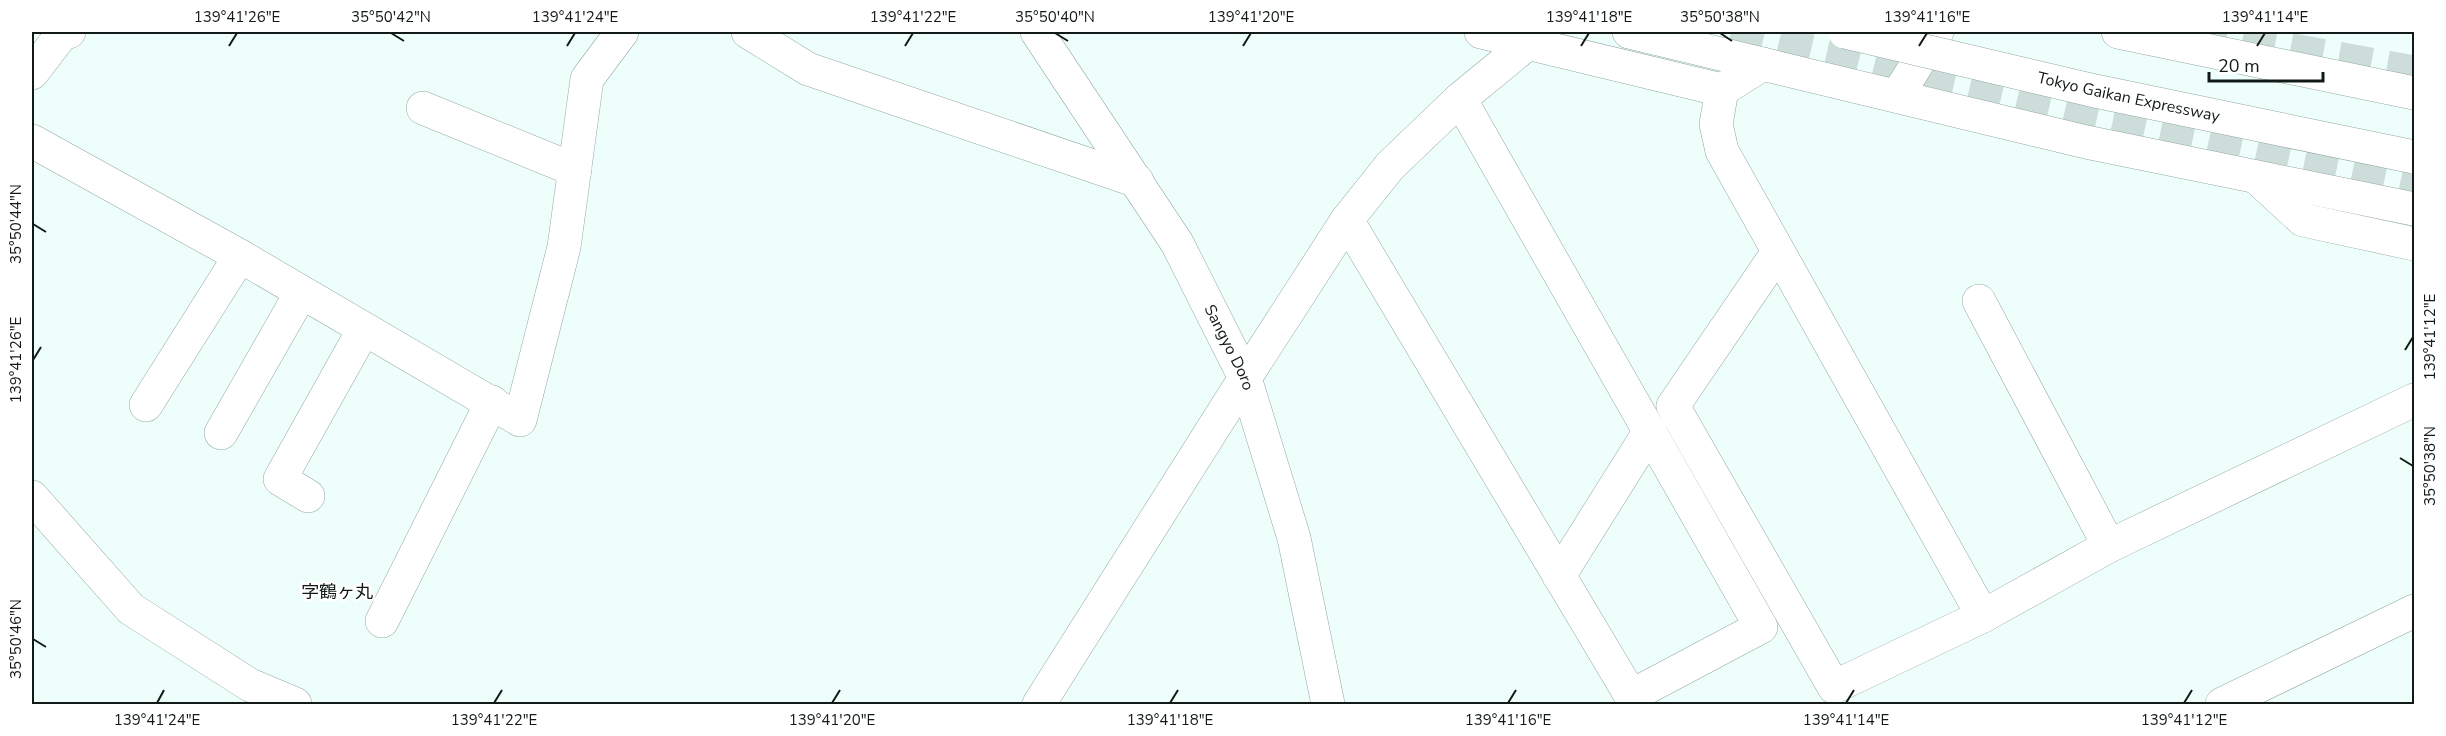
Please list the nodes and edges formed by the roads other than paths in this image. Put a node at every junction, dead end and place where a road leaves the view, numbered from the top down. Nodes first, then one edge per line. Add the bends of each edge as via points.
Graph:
1 (69, 32) edge
2 (622, 32) edge
3 (748, 32) edge
4 (1481, 32) edge
5 (1629, 32) edge
6 (1845, 32) edge
7 (1937, 32) edge
8 (2118, 32) edge
9 (1038, 33) edge
10 (1527, 44) junction
11 (1763, 64) junction
12 (32, 73) edge
13 (1722, 90) junction
14 (2415, 93) edge
15 (1897, 96) junction
16 (1460, 99) junction
17 (423, 108) dead end
18 (32, 141) edge
19 (2415, 156) edge
20 (575, 170) junction
21 (2256, 177) junction
22 (1137, 181) junction
23 (2415, 209) edge
24 (1347, 220) junction
25 (2415, 244) edge
26 (1778, 252) junction
27 (240, 256) junction
28 (301, 293) junction
29 (1979, 301) dead end
30 (364, 329) junction
31 (1245, 378) junction
32 (2415, 400) edge
33 (492, 402) junction
34 (146, 405) dead end
35 (1650, 431) junction
36 (221, 433) dead end
37 (308, 496) dead end
38 (32, 497) edge
39 (2109, 546) junction
40 (1559, 576) junction
41 (2415, 610) edge
42 (1983, 616) junction
43 (382, 621) dead end
44 (295, 705) edge
45 (1039, 705) edge
46 (1328, 705) edge
47 (2222, 705) edge

1 - 12 main road via 62,34
2 - 20 main road via 587,79
3 - 22 main road via 808,69
4 - 10 main road
5 - 11 main road
6 - 19 main road, Tokyo Gaikan Expressway, bridge via 2095,91
7 - 15 main road
8 - 14 main road
9 - 22 main road, Sangyo Doro
10 - 13 main road
10 - 16 main road
11 - 13 main road
11 - 15 main road
13 - 26 main road via 1716,124 1722,151
15 - 21 main road via 2086,142
16 - 24 main road via 1390,166
16 - 35 main road
17 - 20 main road
18 - 27 main road
20 - 33 main road via 564,247 520,420
21 - 23 main road
21 - 25 main road via 2303,220
22 - 31 main road, Sangyo Doro via 1177,243
24 - 31 main road
24 - 40 main road
26 - 42 main road
26 - 42 main road via 1673,406 1834,687
27 - 28 main road
27 - 34 main road
28 - 30 main road
28 - 36 main road
29 - 39 main road
30 - 33 main road
30 - 37 main road via 280,479
31 - 45 main road
31 - 46 main road, Sangyo Doro via 1294,538
32 - 39 main road
33 - 43 main road
35 - 40 main road
35 - 40 main road via 1761,627 1631,696
38 - 44 main road via 131,609 250,685
39 - 42 main road
41 - 47 main road

